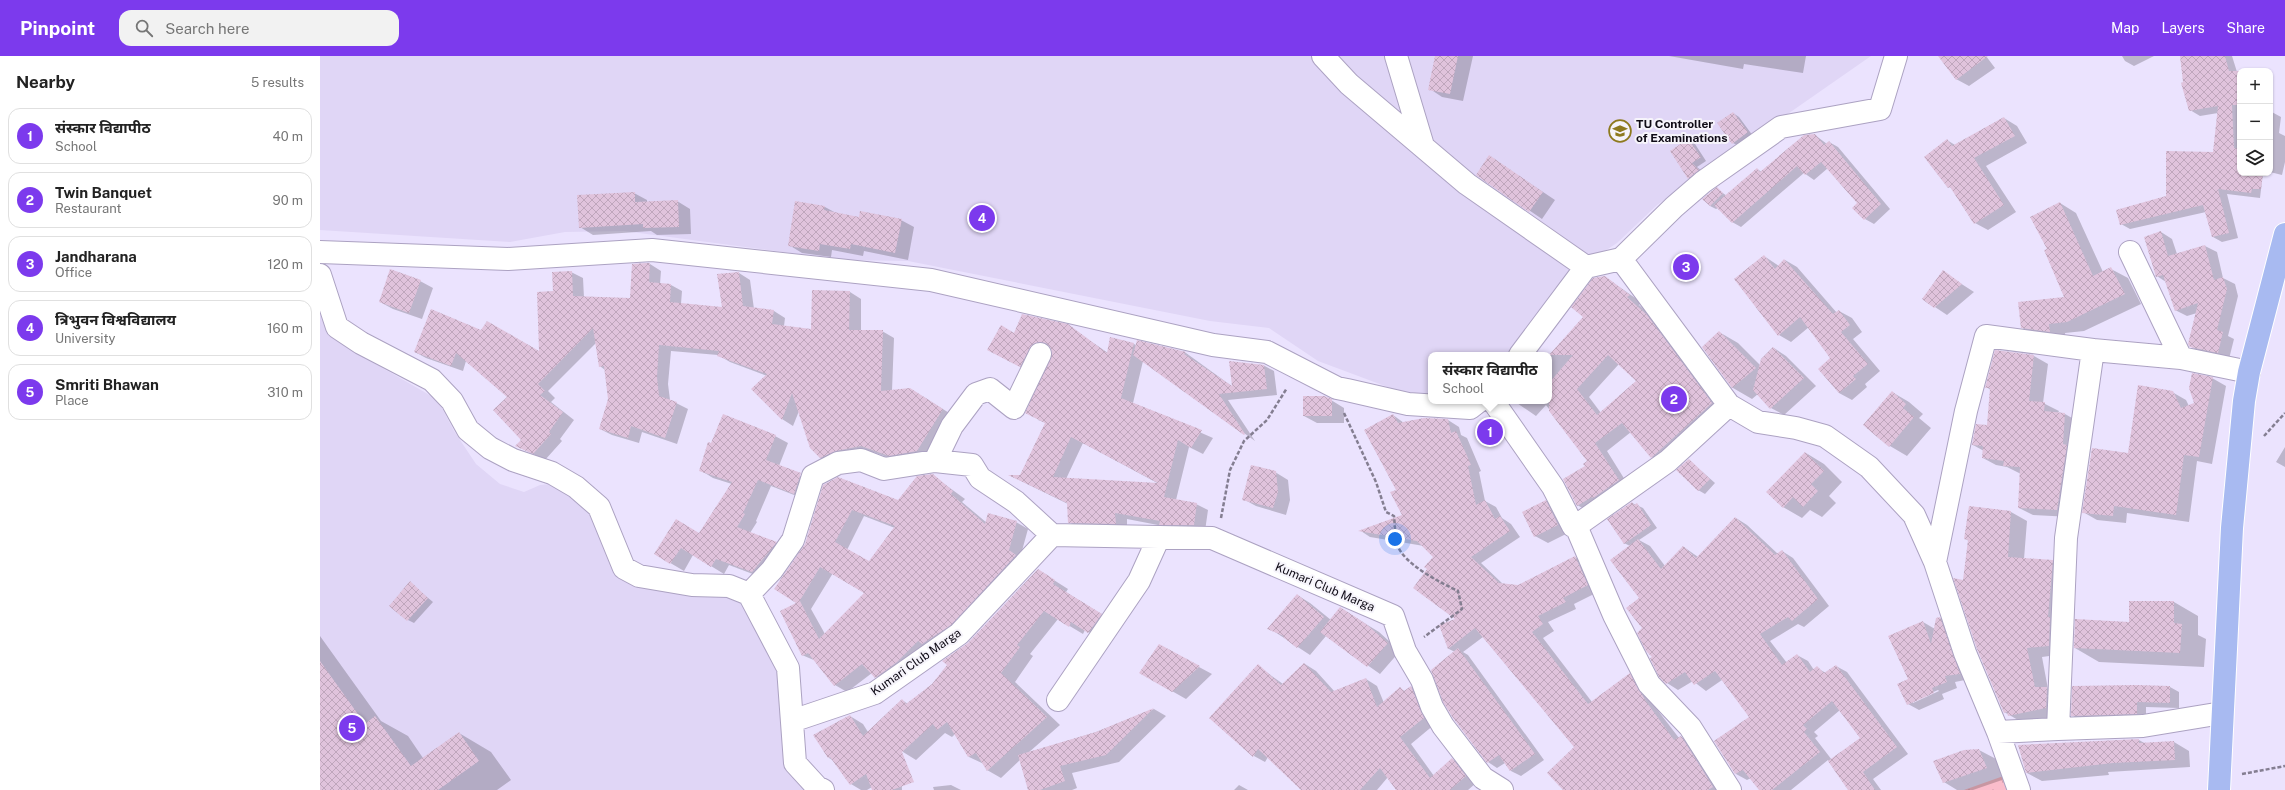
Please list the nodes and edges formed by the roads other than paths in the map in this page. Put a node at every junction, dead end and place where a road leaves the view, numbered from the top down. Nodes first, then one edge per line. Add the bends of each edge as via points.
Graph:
1 (1323, 56) edge
2 (1396, 56) edge
3 (1896, 56) edge
4 (1422, 146) junction
5 (2285, 234) edge
6 (320, 252) edge
7 (2130, 252) dead end
8 (1621, 259) junction
9 (1586, 267) junction
10 (320, 275) edge
11 (2093, 350) junction
12 (1522, 352) edge
13 (1040, 354) dead end
14 (2181, 358) junction
15 (2249, 372) junction
16 (1475, 404) edge
17 (1495, 404) edge
18 (1729, 405) junction
19 (935, 461) junction
20 (1576, 526) junction
21 (1052, 535) junction
22 (1158, 537) junction
23 (1935, 562) junction
24 (749, 594) junction
25 (1058, 700) dead end
26 (2222, 713) junction
27 (792, 722) junction
28 (2058, 729) junction
29 (1998, 732) junction
30 (823, 790) edge
31 (1502, 790) edge
32 (1730, 790) edge
33 (2018, 790) edge
34 (2219, 790) edge

1 - 4 street via 1349,84
2 - 4 street
3 - 8 street via 1880,109 1781,127 1704,182 1674,207
4 - 9 street via 1466,184
5 - 15 main road
6 - 16 street via 508,259 652,250 932,280 1213,345 1266,352 1337,388 1408,404 1470,408
7 - 14 street
8 - 9 street
8 - 18 street
9 - 12 street
10 - 24 street via 337,327 361,343 432,380 452,401 468,430 490,448 513,460 552,473 576,487 599,507 624,568 639,576 692,585 729,586
11 - 14 street
11 - 23 street via 1986,336 1966,411
11 - 28 street via 2066,538
13 - 19 street via 1014,408 990,389 976,394 952,426
14 - 15 street
15 - 26 main road via 2232,528
17 - 20 street via 1553,487 1573,526
18 - 20 street via 1668,461
18 - 23 street via 1758,422 1825,436 1870,467 1914,515
19 - 21 street via 972,465 980,478 1016,502
19 - 24 street via 884,468 861,460 838,463 813,476 793,540 772,570
20 - 32 street via 1614,615 1648,684 1690,727
21 - 22 street, Kumari Club Marga
21 - 27 street, Kumari Club Marga via 959,634 874,693
22 - 25 street via 1139,582
22 - 31 street, Kumari Club Marga via 1215,539 1393,616 1405,651 1422,680 1432,707 1443,726 1483,778
23 - 29 street via 1965,653
24 - 27 street via 788,668
26 - 28 street via 2143,726
26 - 34 main road
27 - 30 street via 795,763 817,787
28 - 29 street
29 - 33 street

